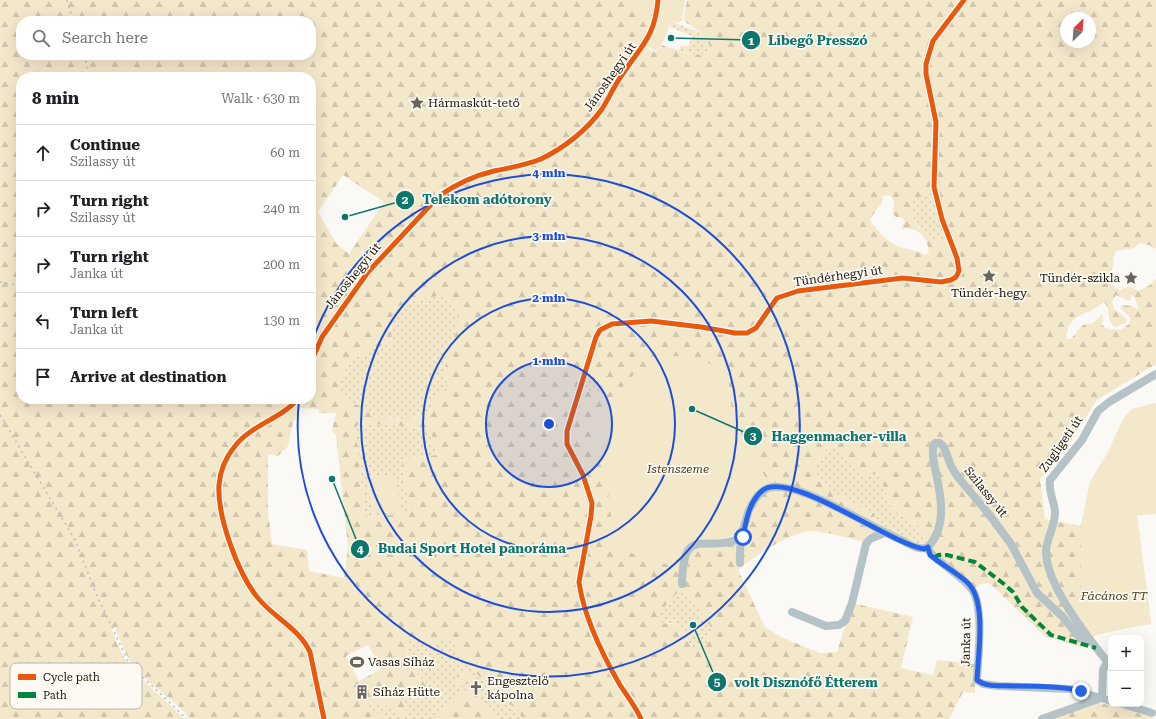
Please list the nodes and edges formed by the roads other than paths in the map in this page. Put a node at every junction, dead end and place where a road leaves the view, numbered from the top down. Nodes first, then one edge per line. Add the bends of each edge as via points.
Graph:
1 (658, 0) edge
2 (964, 0) edge
3 (316, 351) edge
4 (1156, 374) edge
5 (291, 404) edge
6 (884, 533) junction
7 (743, 537) junction
8 (928, 547) junction
9 (740, 563) dead end
10 (682, 584) dead end
11 (792, 612) dead end
12 (1090, 640) junction
13 (1108, 663) edge
14 (1108, 665) edge
15 (1102, 698) junction
16 (1108, 700) edge
17 (1144, 705) edge
18 (1132, 707) edge
19 (1154, 714) edge
20 (324, 719) edge
21 (641, 719) edge
22 (1042, 719) edge

1 - 3 street, Jánoshegyi út via 654,25 644,46 623,73 601,110 585,127 542,158 469,179 439,196 360,283 322,337
2 - 21 street, Tündérhegyi út via 933,41 926,64 936,122 934,186 942,219 957,258 959,271 956,277 941,282 903,278 798,291 777,298 756,328 747,333 735,334 651,321 612,324 600,330 596,337 567,431 567,444 583,475 592,503 579,582 580,593 597,640 611,669
4 - 12 street, Zugligeti út via 1098,411 1082,440 1050,480 1055,511 1046,552 1048,567
5 - 20 street via 238,442 222,468 219,493 228,536 247,583 265,606 301,636 310,652
6 - 7 street via 826,501 781,487 764,490 758,496 751,506
6 - 8 street via 920,548
6 - 11 street via 870,539 866,544 852,603 845,621 839,625 826,626
7 - 9 street via 739,551
7 - 10 street via 731,543 704,543 692,546 684,554
8 - 12 street, Szilassy út via 936,537 941,523 940,488 932,450 935,443 940,442 956,476 1004,532 1037,593 1062,616 1080,638
8 - 15 street, Janka út via 930,555 969,584 974,592 978,612 977,680 983,684 998,686 1070,688
12 - 13 street, Zugligeti út
14 - 15 street via 1104,670
15 - 16 street
15 - 22 street
17 - 19 street
18 - 19 street

